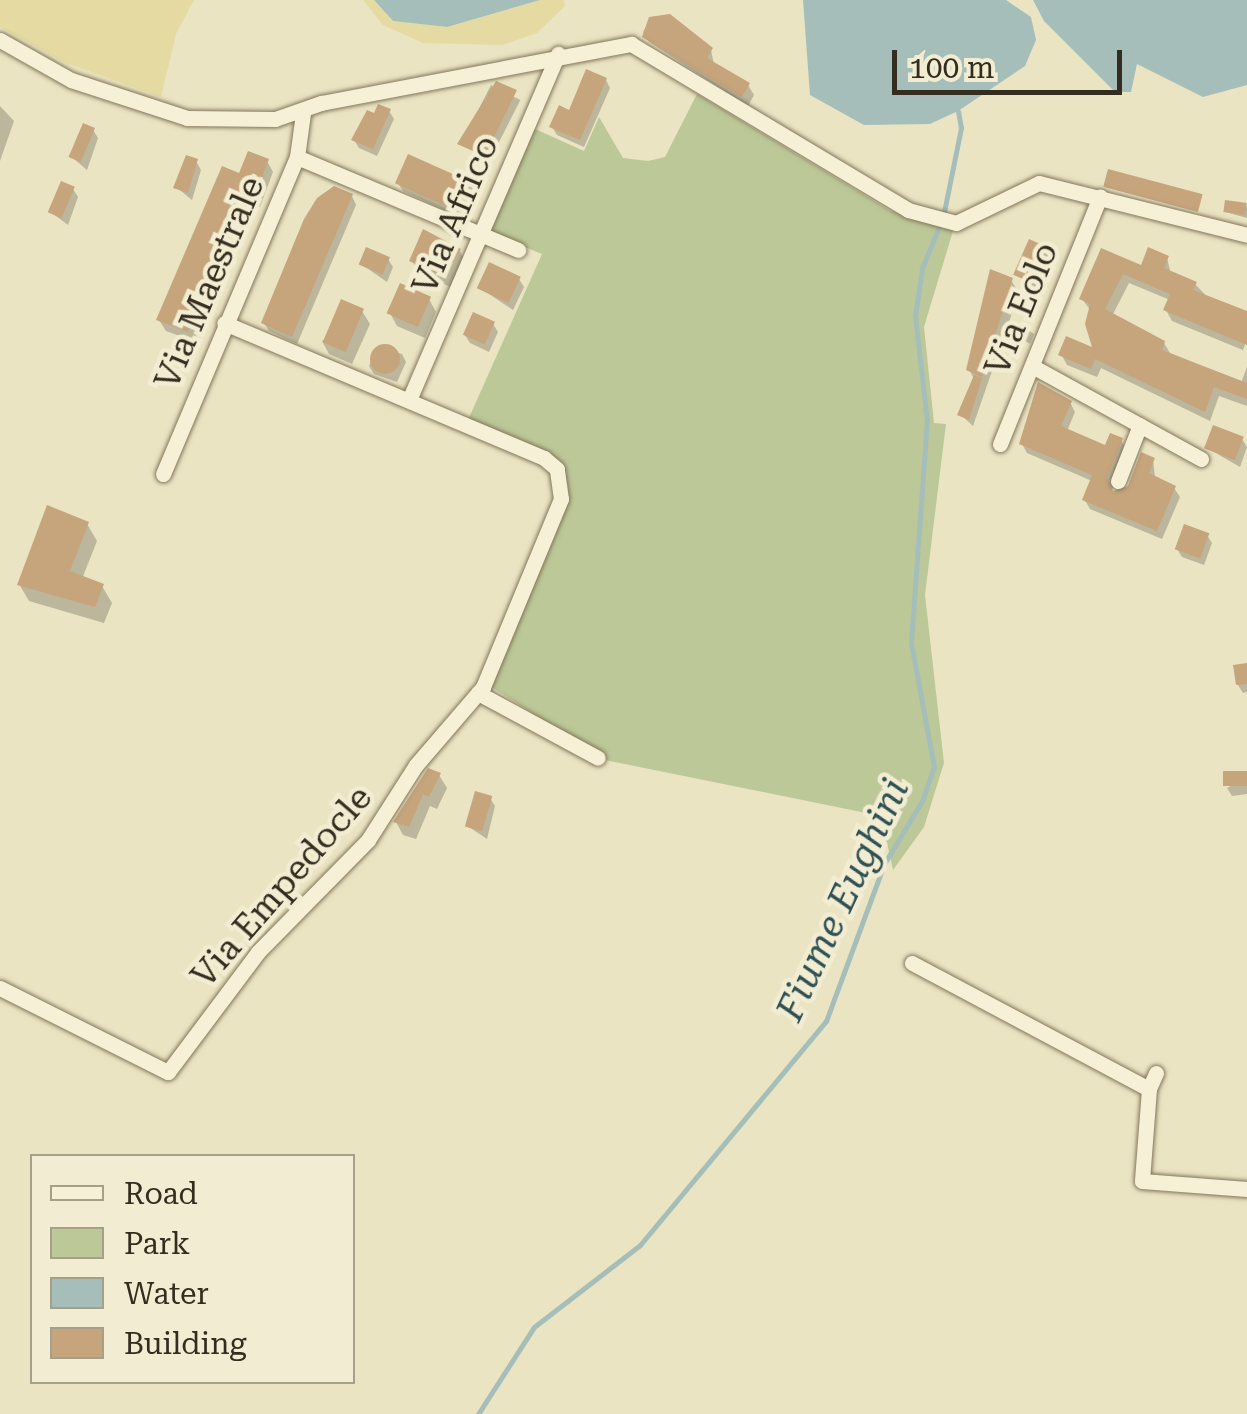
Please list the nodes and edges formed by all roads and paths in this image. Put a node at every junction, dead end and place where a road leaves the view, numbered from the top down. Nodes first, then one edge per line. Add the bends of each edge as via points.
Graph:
1 (0, 40) edge
2 (558, 54) junction
3 (302, 114) junction
4 (297, 157) junction
5 (1100, 196) junction
6 (480, 235) junction
7 (1247, 235) edge
8 (518, 250) dead end
9 (224, 322) junction
10 (1032, 366) junction
11 (409, 400) junction
12 (1140, 425) junction
13 (1000, 444) dead end
14 (1201, 459) dead end
15 (162, 474) dead end
16 (1118, 480) dead end
17 (478, 693) junction
18 (598, 758) dead end
19 (912, 963) dead end
20 (0, 988) edge
21 (1156, 1072) dead end
22 (1149, 1089) junction
23 (1247, 1189) edge

1 - 3 street via 71,80 154,110 188,118
2 - 3 street via 321,102
2 - 5 street via 631,44 888,202 956,223 1028,184
2 - 6 street, Via Africo
3 - 4 street, Via Maestrale
4 - 6 street
4 - 9 street, Via Maestrale
5 - 7 street
5 - 10 street, Via Eolo
6 - 8 street
6 - 11 street, Via Africo
9 - 11 street, Via Empedocle
9 - 15 street, Via Maestrale
10 - 12 street
10 - 13 street, Via Eolo
11 - 17 street, Via Empedocle via 544,458 562,480 554,518
12 - 14 street
12 - 16 street
17 - 18 street
17 - 20 street, Via Empedocle via 416,765 368,840 258,952 168,1072
19 - 22 street
21 - 22 street
22 - 23 street via 1142,1181

